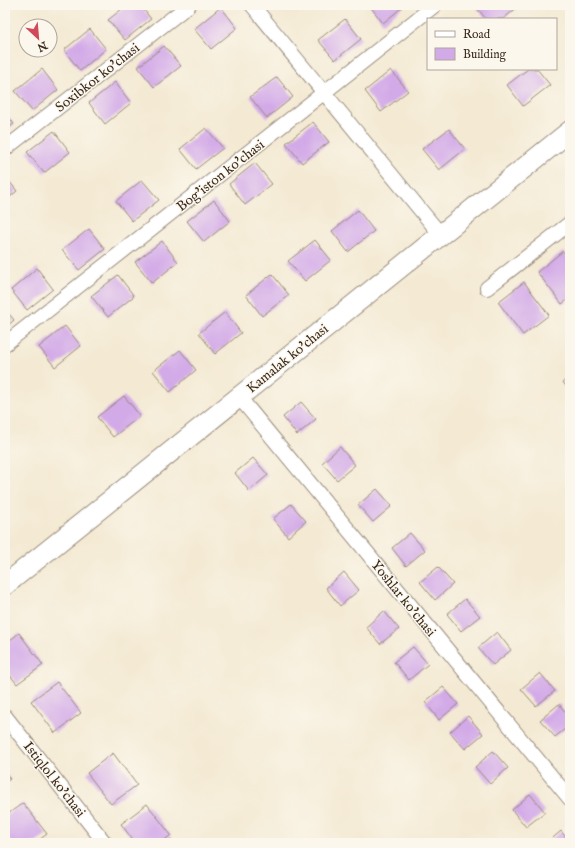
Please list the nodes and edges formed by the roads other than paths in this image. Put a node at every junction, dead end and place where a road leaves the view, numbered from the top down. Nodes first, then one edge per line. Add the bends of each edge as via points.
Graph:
1 (189, 5) edge
2 (252, 5) edge
3 (435, 5) edge
4 (324, 93) junction
5 (570, 131) edge
6 (5, 148) edge
7 (570, 223) edge
8 (441, 235) junction
9 (487, 288) dead end
10 (5, 344) edge
11 (239, 397) junction
12 (5, 585) edge
13 (5, 716) edge
14 (570, 799) edge
15 (105, 843) edge

1 - 6 street, Soxibkor ko'chasi
2 - 4 street
3 - 4 street, Bog'iston ko'chasi
4 - 8 street
4 - 10 street, Bog'iston ko'chasi
5 - 8 main road, Kamalak ko'chasi
7 - 9 street
8 - 11 main road, Kamalak ko'chasi
11 - 12 main road, Kamalak ko'chasi
11 - 14 street, Yoshlar ko'chasi
13 - 15 street, Istiqlol ko'chasi

